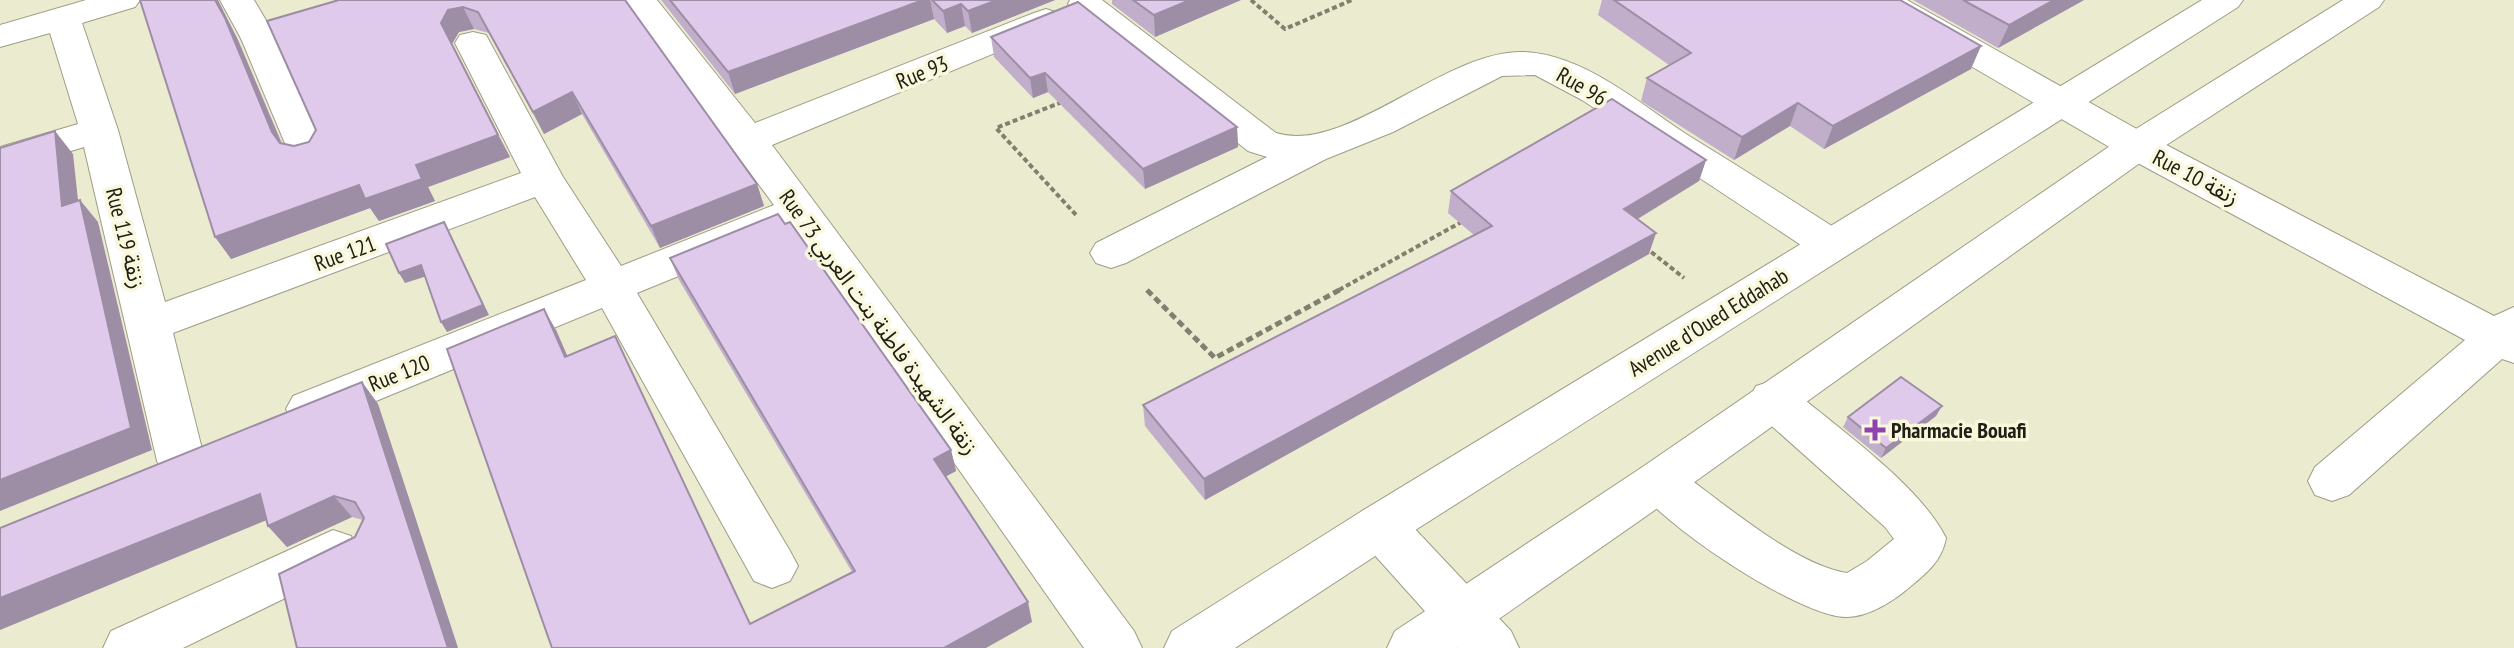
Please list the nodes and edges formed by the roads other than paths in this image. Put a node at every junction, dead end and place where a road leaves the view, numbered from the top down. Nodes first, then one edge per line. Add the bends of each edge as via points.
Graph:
1 (123, 0) edge
2 (237, 0) edge
3 (377, 0) edge
4 (639, 0) edge
5 (1882, 0) edge
6 (2226, 0) edge
7 (2367, 0) edge
8 (1089, 2) edge
9 (63, 18) junction
10 (0, 36) edge
11 (257, 36) junction
12 (473, 43) edge
13 (2062, 103) junction
14 (99, 130) junction
15 (748, 140) junction
16 (2137, 146) junction
17 (1312, 150) junction
18 (308, 153) edge
19 (0, 160) edge
20 (544, 179) junction
21 (799, 211) junction
22 (1831, 245) junction
23 (1111, 253) road end
24 (612, 287) junction
25 (147, 326) junction
26 (2508, 335) edge
27 (1772, 399) junction
28 (268, 426) edge
29 (224, 444) edge
30 (2332, 481) dead end
31 (1658, 482) junction
32 (1380, 526) junction
33 (353, 541) edge
34 (772, 566) dead end
35 (1477, 632) edge
36 (155, 642) edge
37 (1115, 648) edge
38 (1191, 648) edge
39 (1414, 648) edge

1 - 9 street
2 - 11 street
3 - 11 street
4 - 15 street, Rue 73 زنقة الشهيدة فاطنة بنت العربي
5 - 13 street, Rue 10 زنقة
6 - 13 street, Avenue d'Oued Eddahab
7 - 16 street
8 - 15 street, Rue 93
8 - 17 street, Rue 96 via 1262,142
9 - 10 street
9 - 14 street, Rue 119 زنقة
11 - 18 street
12 - 20 street
13 - 16 street, Rue 10 زنقة
13 - 22 street, Avenue d'Oued Eddahab
14 - 19 street
14 - 25 street, Rue 119 زنقة
15 - 21 street, Rue 73 زنقة الشهيدة فاطنة بنت العربي
16 - 26 street, Rue 10 زنقة
16 - 27 street
17 - 22 street, Rue 96 via 1380,123 1493,66 1539,63 1595,92
17 - 23 street, Rue 96
20 - 24 street
20 - 25 street, Rue 121
21 - 24 street, Rue 120
21 - 37 street, Rue 73 زنقة الشهيدة فاطنة بنت العربي
22 - 32 street, Avenue d'Oued Eddahab
24 - 28 street, Rue 120
24 - 34 street
25 - 29 street, Rue 119 زنقة via 162,469
26 - 30 street
27 - 31 street
27 - 31 street via 1903,513 1921,538 1919,548 1870,588 1845,595 1799,581
31 - 35 street
32 - 35 street
32 - 38 street, Avenue d'Oued Eddahab
33 - 36 street
35 - 39 street

